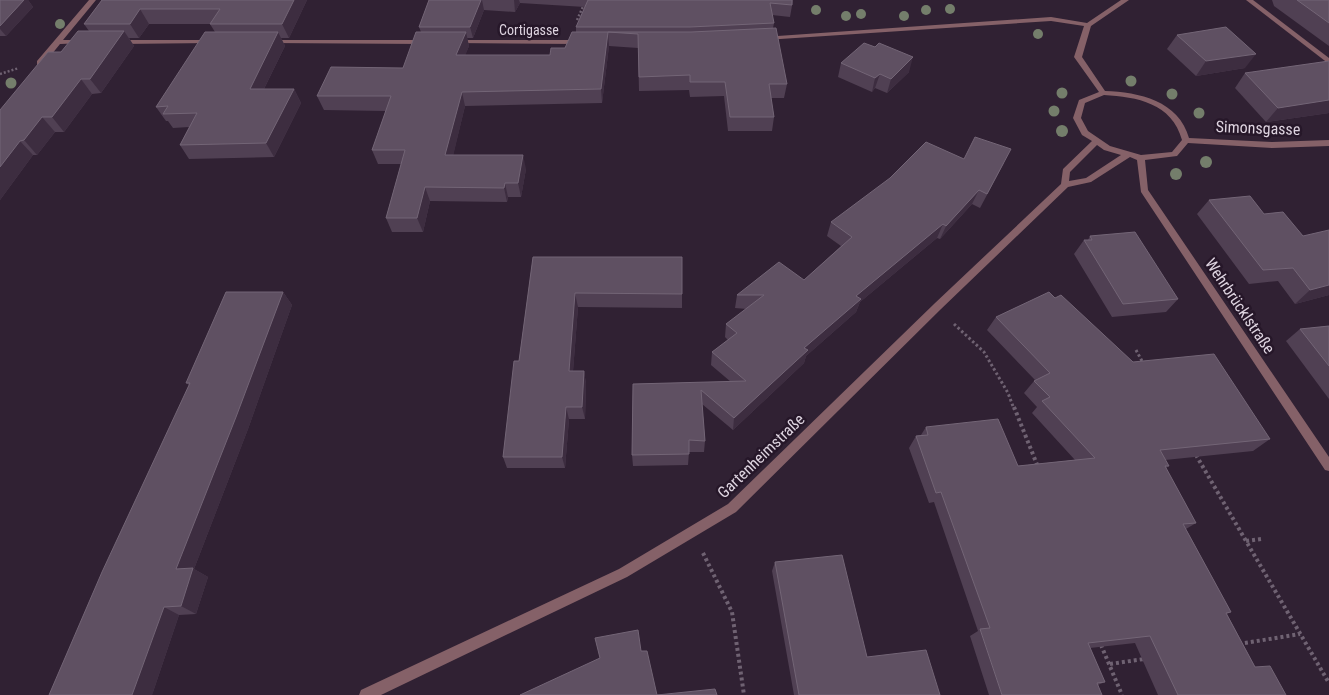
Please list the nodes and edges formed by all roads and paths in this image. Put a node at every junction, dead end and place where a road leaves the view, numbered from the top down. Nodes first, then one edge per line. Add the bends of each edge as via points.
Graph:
1 (93, 0) edge
2 (1126, 0) edge
3 (1249, 0) edge
4 (1088, 25) junction
5 (756, 39) edge
6 (58, 42) junction
7 (88, 42) edge
8 (108, 42) edge
9 (217, 42) edge
10 (266, 42) edge
11 (434, 42) edge
12 (443, 42) edge
13 (587, 42) edge
14 (1329, 62) edge
15 (0, 69) edge
16 (36, 69) edge
17 (8, 72) dead end
18 (1103, 93) junction
19 (1186, 140) junction
20 (1097, 141) junction
21 (1329, 144) edge
22 (1128, 154) junction
23 (1141, 158) junction
24 (1065, 185) junction
25 (937, 307) junction
26 (1136, 350) dead end
27 (1146, 367) edge
28 (1194, 451) edge
29 (1048, 465) edge
30 (1038, 466) junction
31 (1329, 466) edge
32 (1041, 473) edge
33 (692, 531) junction
34 (1260, 539) dead end
35 (1246, 541) junction
36 (1300, 634) junction
37 (1099, 639) edge
38 (1234, 645) edge
39 (1148, 658) dead end
40 (1110, 664) junction
41 (1329, 683) edge
42 (366, 695) edge
43 (744, 695) edge
44 (1122, 695) edge

1 - 6 street
2 - 4 street
3 - 14 street
4 - 5 street via 1052,20
4 - 18 street via 1078,57
6 - 7 street
6 - 16 street
8 - 9 street
10 - 11 street
12 - 13 street, Cortigasse
15 - 17 path
18 - 19 street via 1143,98 1170,111 1185,129
18 - 20 street via 1082,102 1077,118 1085,133
19 - 21 street, Simonsgasse via 1272,145
19 - 23 street via 1174,154
20 - 22 street via 1107,148
20 - 24 street, Gartenheimstraße via 1066,171
22 - 23 street
22 - 24 street via 1088,180
23 - 31 street, Wehrbrücklstraße via 1144,190
24 - 25 street, Gartenheimstraße
25 - 30 path via 984,352 1008,393
25 - 33 street, Gartenheimstraße via 732,508
26 - 27 path
28 - 35 path
29 - 30 path
30 - 32 path
33 - 42 street, Gartenheimstraße via 623,573
33 - 43 path via 732,612
34 - 35 path
35 - 36 path
36 - 38 path
36 - 41 path
37 - 40 path
39 - 40 path
40 - 44 path

